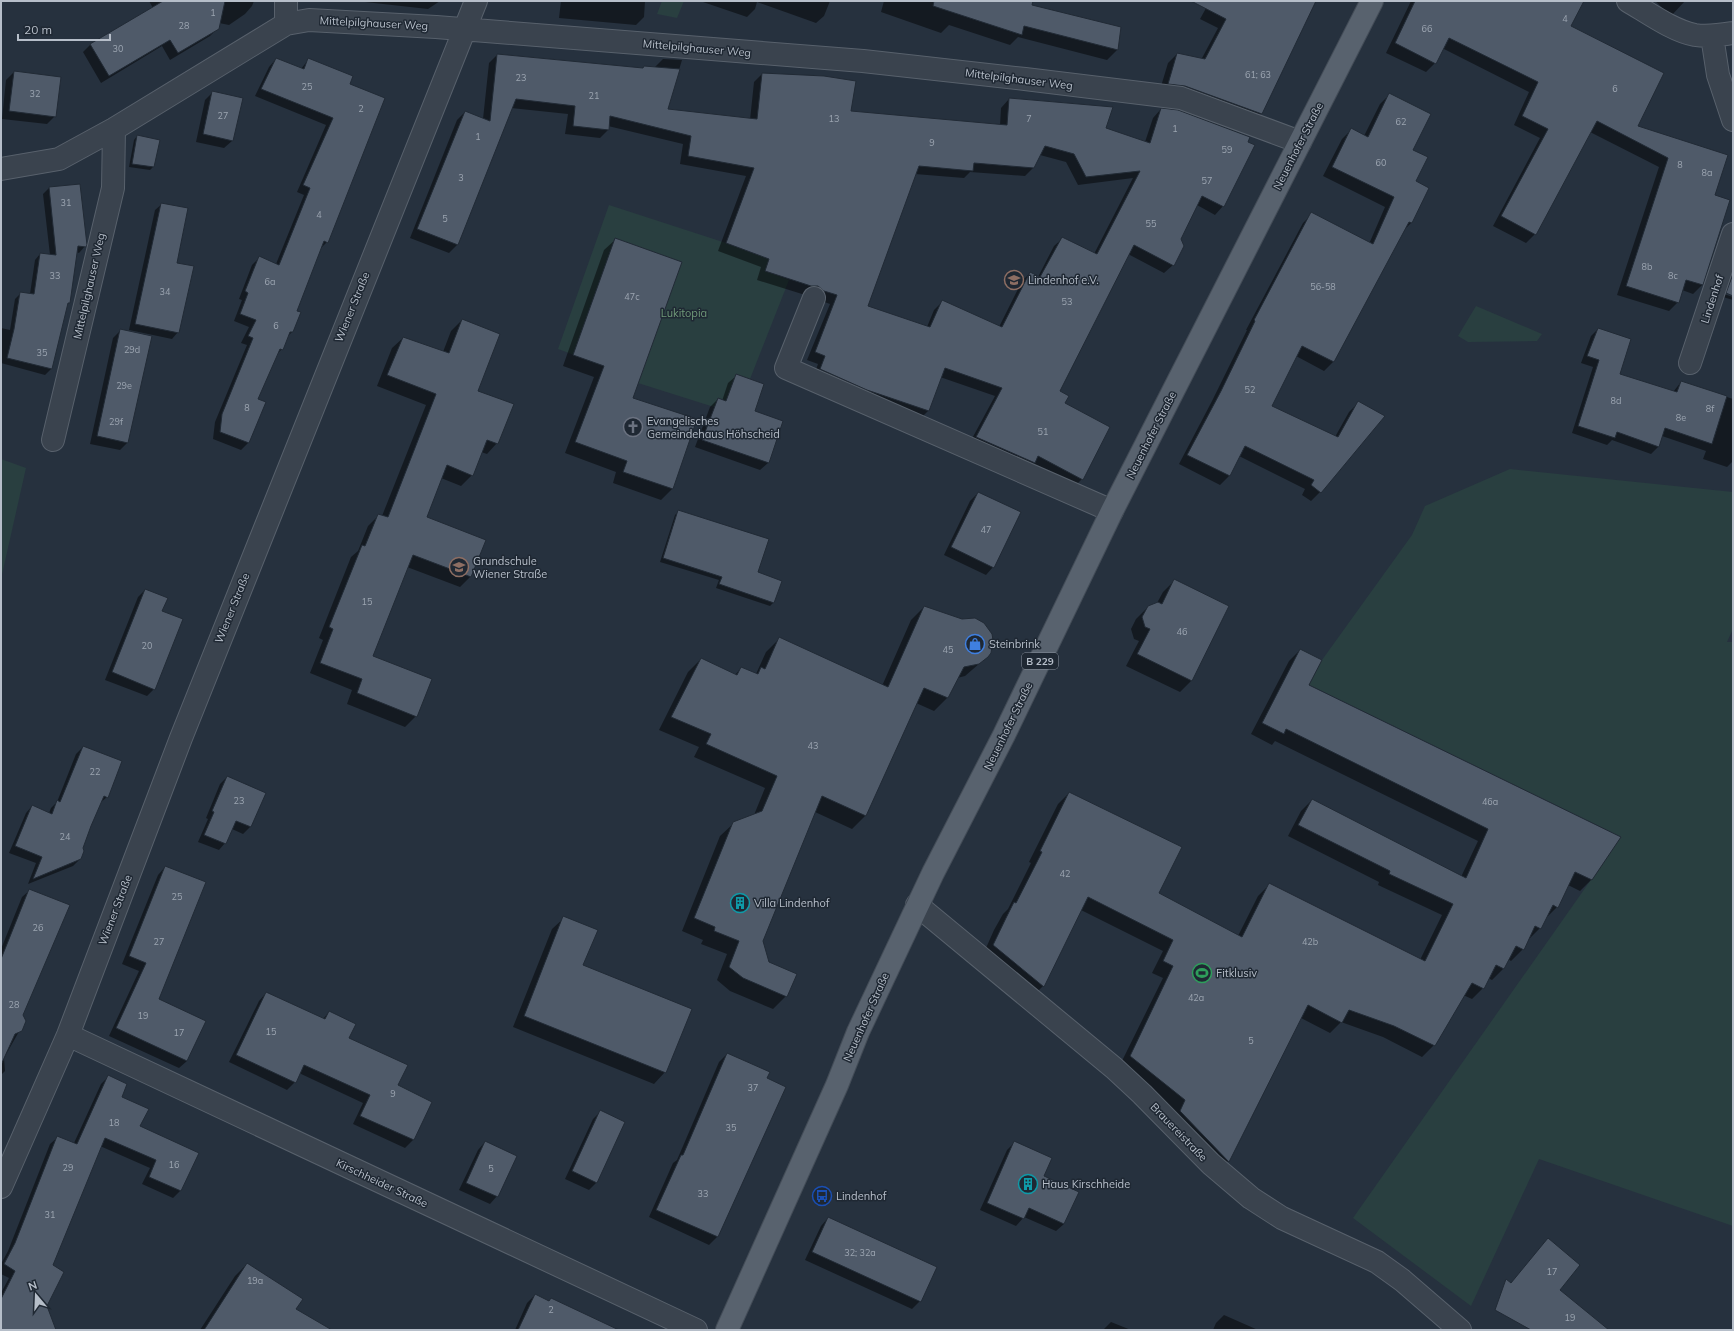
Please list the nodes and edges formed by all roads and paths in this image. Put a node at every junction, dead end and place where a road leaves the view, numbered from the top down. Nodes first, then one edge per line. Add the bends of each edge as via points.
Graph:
1 (286, 1) edge
2 (476, 1) edge
3 (1372, 1) edge
4 (1628, 1) edge
5 (286, 24) junction
6 (464, 30) junction
7 (1723, 35) edge
8 (1733, 120) edge
9 (114, 129) junction
10 (1300, 142) junction
11 (1, 169) edge
12 (1733, 234) edge
13 (814, 298) dead end
14 (1690, 363) dead end
15 (53, 440) dead end
16 (1112, 511) junction
17 (917, 905) junction
18 (68, 1035) junction
19 (1, 1187) edge
20 (696, 1330) edge
21 (727, 1330) edge
22 (1460, 1330) edge

1 - 5 street
2 - 6 street, Wiener Straße
3 - 10 main road, Neuenhofer Straße / B 229
4 - 7 street via 1680,30 1694,35
5 - 6 street, Mittelpilghauser Weg via 309,20
5 - 9 street, Mittelpilghauser Weg
6 - 10 street, Mittelpilghauser Weg via 868,62 1181,98
6 - 18 street, Wiener Straße via 180,738
7 - 8 street via 1718,75
9 - 11 street, Mittelpilghauser Weg via 59,159
9 - 15 street, Mittelpilghauser Weg via 113,188
10 - 16 main road, Neuenhofer Straße / B 229
12 - 14 street, Lindenhof
13 - 16 street via 786,368
16 - 17 main road, Neuenhofer Straße / B 229 via 1004,735
17 - 21 main road, Neuenhofer Straße / B 229 via 858,1032 837,1085
17 - 22 street, Brauereistraße via 1114,1068 1211,1164 1251,1198 1282,1218 1377,1262
18 - 19 street, Wiener Straße
18 - 20 street, Kirschheider Straße

